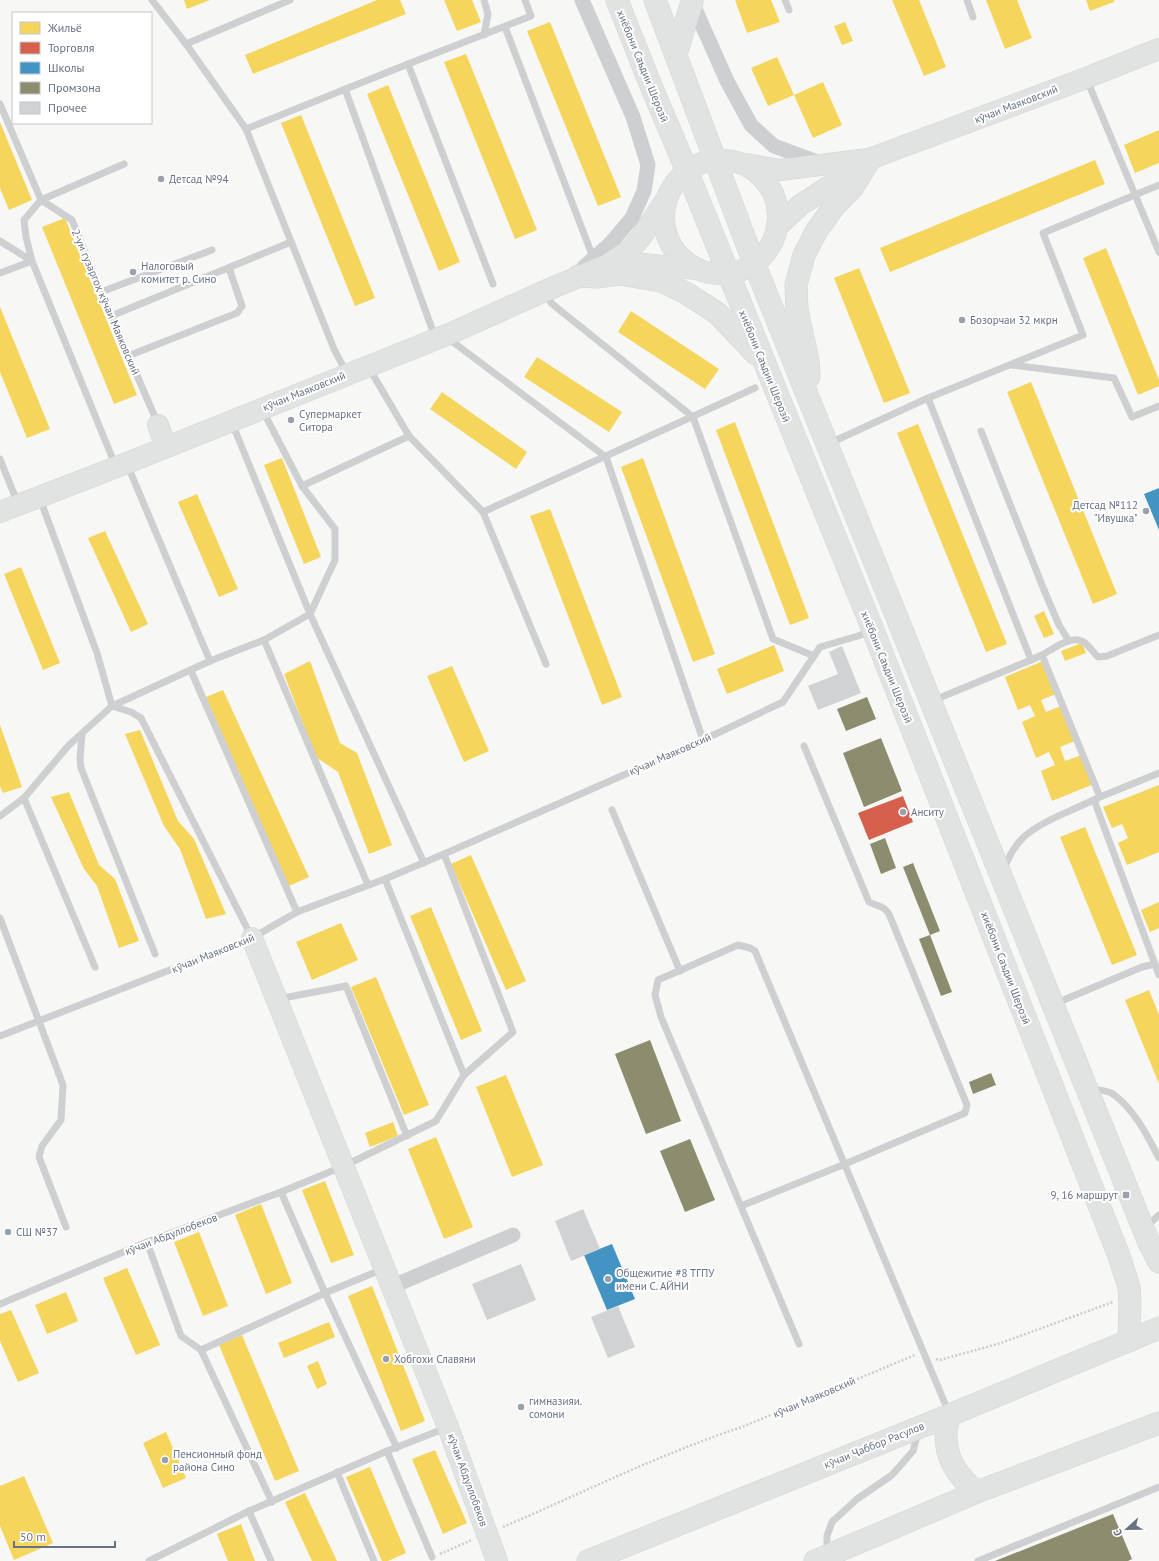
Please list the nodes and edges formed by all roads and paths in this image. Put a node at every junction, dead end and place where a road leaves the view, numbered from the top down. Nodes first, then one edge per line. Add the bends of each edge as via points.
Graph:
1 (152, 0) edge
2 (290, 0) edge
3 (484, 0) edge
4 (524, 0) edge
5 (582, 0) edge
6 (606, 0) edge
7 (655, 0) edge
8 (785, 0) edge
9 (967, 0) edge
10 (691, 1) edge
11 (620, 7) edge
12 (789, 10) dead end
13 (973, 17) dead end
14 (505, 27) junction
15 (484, 35) junction
16 (186, 44) junction
17 (1159, 49) edge
18 (676, 54) junction
19 (408, 64) junction
20 (1086, 78) junction
21 (346, 89) junction
22 (0, 104) edge
23 (246, 129) junction
24 (871, 159) junction
25 (714, 160) junction
26 (738, 162) junction
27 (124, 164) dead end
28 (823, 164) junction
29 (687, 171) junction
30 (1159, 185) edge
31 (1135, 194) junction
32 (667, 198) junction
33 (41, 200) junction
34 (777, 227) junction
35 (0, 241) edge
36 (291, 242) junction
37 (212, 250) dead end
38 (1159, 252) edge
39 (32, 261) junction
40 (754, 264) junction
41 (594, 267) junction
42 (229, 268) junction
43 (699, 270) junction
44 (0, 273) edge
45 (728, 274) junction
46 (493, 284) dead end
47 (547, 290) junction
48 (101, 292) junction
49 (111, 316) junction
50 (442, 337) junction
51 (128, 356) junction
52 (764, 362) junction
53 (1010, 365) junction
54 (368, 367) junction
55 (347, 374) junction
56 (755, 388) dead end
57 (928, 398) junction
58 (811, 402) junction
59 (1159, 406) edge
60 (262, 408) junction
61 (693, 417) junction
62 (231, 421) junction
63 (158, 425) joint
64 (981, 431) dead end
65 (409, 436) junction
66 (828, 444) junction
67 (166, 447) junction
68 (606, 457) junction
69 (0, 459) edge
70 (121, 465) junction
71 (302, 486) junction
72 (40, 497) junction
73 (9, 508) edge
74 (483, 512) junction
75 (310, 614) junction
76 (873, 630) junction
77 (1159, 635) edge
78 (264, 640) junction
79 (1069, 641) junction
80 (1042, 655) junction
81 (814, 656) junction
82 (1031, 660) junction
83 (210, 661) junction
84 (546, 664) dead end
85 (191, 671) junction
86 (932, 701) junction
87 (112, 706) junction
88 (82, 734) junction
89 (703, 740) junction
90 (804, 746) dead end
91 (1159, 773) edge
92 (24, 798) junction
93 (1097, 798) junction
94 (612, 810) dead end
95 (0, 816) edge
96 (444, 854) junction
97 (424, 863) junction
98 (1001, 874) junction
99 (385, 879) junction
100 (368, 885) junction
101 (297, 912) junction
102 (0, 918) edge
103 (252, 938) junction
104 (155, 954) dead end
105 (1155, 964) junction
106 (95, 967) dead end
107 (680, 971) junction
108 (1159, 975) edge
109 (276, 1000) junction
110 (1054, 1004) junction
111 (39, 1021) junction
112 (0, 1036) edge
113 (464, 1075) junction
114 (1087, 1088) junction
115 (407, 1136) junction
116 (1159, 1158) edge
117 (845, 1164) junction
118 (344, 1166) junction
119 (281, 1192) junction
120 (741, 1206) junction
121 (66, 1227) dead end
122 (1151, 1229) edge
123 (513, 1235) dead end
124 (147, 1242) junction
125 (1119, 1256) junction
126 (1159, 1262) edge
127 (389, 1277) junction
128 (325, 1293) junction
129 (1115, 1301) dead end
130 (0, 1304) edge
131 (1159, 1328) edge
132 (1129, 1341) junction
133 (799, 1344) dead end
134 (200, 1350) junction
135 (925, 1357) junction
136 (950, 1415) junction
137 (1158, 1426) edge
138 (448, 1427) junction
139 (919, 1427) junction
140 (397, 1448) junction
141 (387, 1451) junction
142 (337, 1472) junction
143 (1159, 1486) edge
144 (977, 1492) junction
145 (272, 1502) junction
146 (249, 1511) junction
147 (487, 1534) junction
148 (432, 1557) joint
149 (823, 1559) edge
150 (149, 1561) edge
151 (271, 1561) edge
152 (374, 1561) edge
153 (497, 1561) edge
154 (588, 1561) edge
155 (978, 1561) edge

1 - 16 lane
2 - 16 lane
3 - 15 lane via 488,14
4 - 14 lane via 531,16
5 - 41 street via 633,117 648,165 644,191 632,218
6 - 11 main road
7 - 18 main road
8 - 12 lane
9 - 13 lane
10 - 18 main road
10 - 28 street via 727,81 751,125 774,146
11 - 29 main road, хиёбони Саъдии Шерозӣ via 648,82
14 - 15 lane
14 - 41 lane
15 - 19 lane
16 - 23 lane
17 - 20 street, кӯчаи Маяковский
18 - 25 main road
19 - 21 lane
19 - 46 lane
20 - 24 street, кӯчаи Маяковский
20 - 31 lane
21 - 23 lane
21 - 50 lane
22 - 33 lane
23 - 36 lane
24 - 28 street, кӯчаи Маяковский
24 - 34 street, кӯчаи Маяковский via 799,206
24 - 58 main road via 853,187 836,204 817,230 804,255 796,285 797,310 808,361
25 - 26 street, кӯчаи Маяковский
25 - 29 street, кӯчаи Маяковский
25 - 40 main road
26 - 28 street, кӯчаи Маяковский via 780,170
26 - 34 street, кӯчаи Маяковский via 753,169 774,195 778,211
27 - 33 lane
29 - 32 street, кӯчаи Маяковский via 675,183
29 - 45 main road, хиёбони Саъдии Шерозӣ
30 - 31 lane
31 - 38 lane
31 - 53 lane via 1043,233 1083,334
32 - 41 street, кӯчаи Маяковский via 630,250
32 - 43 street, кӯчаи Маяковский via 664,215 668,237 673,248 684,260
33 - 39 lane via 24,220
33 - 48 lane, 2-ум гузаргоҳ кӯчаи Маяковский via 72,220
34 - 40 street, кӯчаи Маяковский via 773,241 765,254
35 - 39 lane
36 - 42 lane
36 - 55 lane via 334,349
37 - 48 lane
39 - 44 lane
39 - 70 lane
40 - 45 street, кӯчаи Маяковский
40 - 58 main road
41 - 43 street, кӯчаи Маяковский via 632,263
41 - 47 street, кӯчаи Маяковский
41 - 52 main road via 597,277 619,274 661,281 686,293 716,313
42 - 49 lane
42 - 51 lane via 242,306 237,313
43 - 45 street, кӯчаи Маяковский via 713,274
45 - 52 main road, хиёбони Саъдии Шерозӣ
47 - 50 street, кӯчаи Маяковский
47 - 61 lane via 551,303
48 - 49 lane, 2-ум гузаргоҳ кӯчаи Маяковский
49 - 51 lane, 2-ум гузаргоҳ кӯчаи Маяковский
50 - 54 street, кӯчаи Маяковский
50 - 68 lane via 453,342
51 - 63 lane, 2-ум гузаргоҳ кӯчаи Маяковский
52 - 76 main road, хиёбони Саъдии Шерозӣ
53 - 57 lane
53 - 59 lane via 1114,378 1132,417
54 - 55 street, кӯчаи Маяковский
54 - 65 lane
55 - 60 street, кӯчаи Маяковский
56 - 61 lane
57 - 66 lane
57 - 82 lane
58 - 66 main road
60 - 62 street, кӯчаи Маяковский
60 - 71 lane
61 - 68 lane
61 - 81 lane via 772,639
62 - 67 street, кӯчаи Маяковский
62 - 75 lane
63 - 67 street
64 - 79 lane via 1044,590
65 - 71 lane
65 - 74 lane
66 - 86 main road
67 - 70 street, кӯчаи Маяковский
68 - 74 lane
68 - 89 lane
69 - 73 lane
70 - 72 street, кӯчаи Маяковский
70 - 83 lane
71 - 75 lane via 334,529 335,560
72 - 73 street, кӯчаи Маяковский
72 - 87 lane via 97,652
74 - 84 lane
75 - 78 lane
75 - 97 lane
76 - 81 lane, кӯчаи Маяковский via 820,647
76 - 125 main road, хиёбони Саъдии Шерозӣ
77 - 79 lane via 1107,656 1098,657 1086,643 1078,639
78 - 83 lane
78 - 100 lane
79 - 80 lane
80 - 82 lane
80 - 93 lane
81 - 89 lane, кӯчаи Маяковский via 783,702
82 - 86 lane
83 - 85 lane
85 - 87 lane
85 - 101 lane
86 - 98 main road
87 - 88 lane
87 - 103 lane via 141,718
88 - 92 lane via 69,745
88 - 104 lane via 81,768
89 - 96 lane, кӯчаи Маяковский
90 - 117 lane via 868,902 882,907 889,914 967,1105 965,1113
91 - 93 lane
92 - 95 lane
92 - 106 lane
93 - 98 lane via 1038,827 1020,840
93 - 105 lane
94 - 107 lane
96 - 97 lane, кӯчаи Маяковский
96 - 113 lane via 513,1032
97 - 99 lane, кӯчаи Маяковский
98 - 110 main road
99 - 100 lane, кӯчаи Маяковский
99 - 113 lane
100 - 101 lane, кӯчаи Маяковский
101 - 103 lane, кӯчаи Маяковский
102 - 111 lane
103 - 109 street, кӯчаи Абдуллобеков
103 - 111 lane, кӯчаи Маяковский
105 - 108 lane
105 - 110 lane
107 - 117 lane via 738,945 755,951
107 - 120 lane via 658,980 655,995
109 - 115 lane via 346,986
109 - 118 street, кӯчаи Абдуллобеков
110 - 114 main road
111 - 112 lane, кӯчаи Маяковский
111 - 121 lane via 63,1085 61,1120 42,1146 39,1157
113 - 115 lane via 436,1121
114 - 116 lane via 1112,1093 1128,1108 1143,1128
114 - 122 main road
115 - 118 lane
117 - 120 lane
117 - 135 lane
118 - 119 lane, кӯчаи Абдуллобеков
118 - 127 street, кӯчаи Абдуллобеков
119 - 124 lane, кӯчаи Абдуллобеков
119 - 128 lane
120 - 133 lane
122 - 125 main road
122 - 126 main road
123 - 127 street
124 - 130 lane, кӯчаи Абдуллобеков
124 - 134 lane via 181,1336
125 - 132 main road, хиёбони Саъдии Шерозӣ via 1129,1286
127 - 128 lane
127 - 138 street, кӯчаи Абдуллобеков
128 - 134 lane
128 - 140 lane
129 - 135 path, кӯчаи Маяковский via 1001,1343 940,1360
131 - 132 main road, кӯчаи Ҷаббор Расулов
132 - 136 main road, кӯчаи Ҷаббор Расулов
134 - 145 lane
135 - 136 lane
135 - 147 path, кӯчаи Маяковский via 916,1355 742,1428 608,1479
136 - 139 main road, кӯчаи Ҷаббор Расулов
136 - 144 main road via 946,1433 953,1468 963,1481
137 - 144 main road
138 - 140 lane, кӯчаи Абдуллобеков
138 - 147 street, кӯчаи Абдуллобеков
139 - 149 lane via 913,1450 892,1475 858,1499 832,1522
139 - 154 main road, кӯчаи Ҷаббор Расулов
140 - 141 lane, кӯчаи Абдуллобеков
141 - 142 lane, кӯчаи Абдуллобеков
141 - 148 lane
142 - 145 lane, кӯчаи Абдуллобеков
142 - 152 lane
143 - 155 lane
144 - 149 main road
145 - 146 lane, кӯчаи Абдуллобеков
146 - 150 lane, кӯчаи Абдуллобеков
146 - 151 lane
147 - 148 path, кӯчаи Абдуллобеков
147 - 153 street, кӯчаи Абдуллобеков

